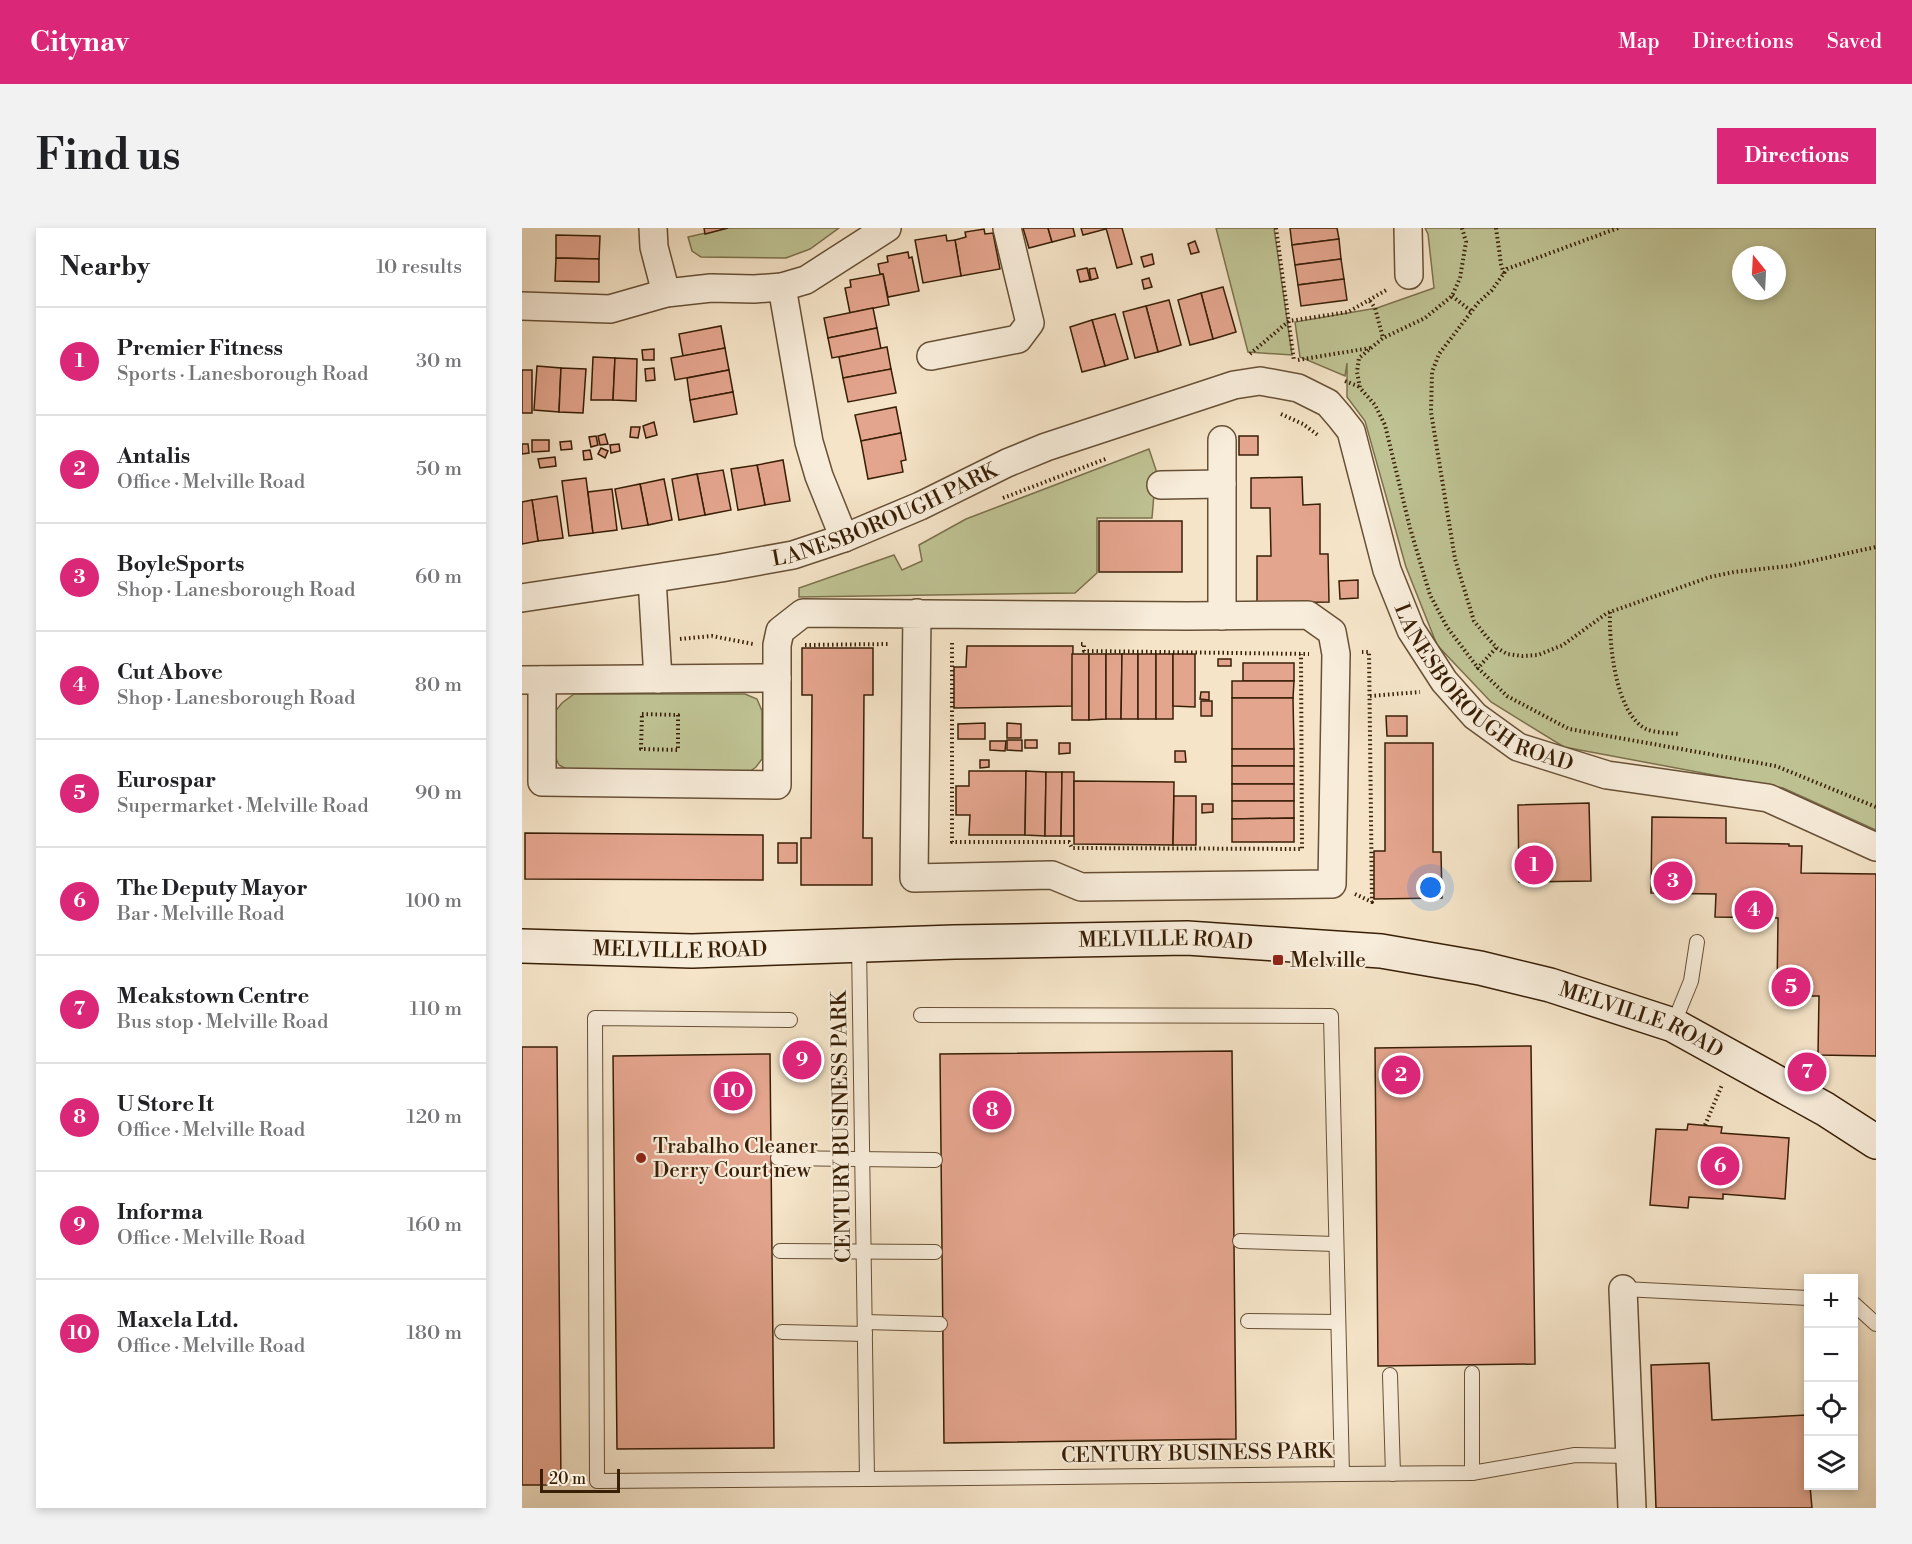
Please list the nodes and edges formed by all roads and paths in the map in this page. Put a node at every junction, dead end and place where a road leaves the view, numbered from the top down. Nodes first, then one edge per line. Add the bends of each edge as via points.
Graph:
1 (653, 228) edge
2 (887, 228) edge
3 (1007, 228) edge
4 (1276, 228) edge
5 (1408, 228) edge
6 (1462, 228) edge
7 (1496, 228) edge
8 (1618, 228) edge
9 (1504, 274) junction
10 (1409, 275) joint
11 (782, 287) junction
12 (666, 293) junction
13 (1452, 296) junction
14 (1370, 301) junction
15 (522, 306) edge
16 (1472, 311) junction
17 (1289, 321) junction
18 (1383, 338) junction
19 (1372, 347) junction
20 (1250, 355) dead end
21 (931, 356) dead end
22 (1294, 360) junction
23 (1234, 385) joint
24 (1298, 388) junction
25 (1222, 440) dead end
26 (1222, 484) junction
27 (1161, 485) dead end
28 (844, 538) junction
29 (1876, 547) edge
30 (652, 579) junction
31 (522, 598) edge
32 (1610, 612) junction
33 (916, 613) junction
34 (1222, 616) junction
35 (916, 643) junction
36 (1072, 644) dead end
37 (656, 645) junction
38 (777, 645) junction
39 (1497, 648) junction
40 (1301, 654) junction
41 (1336, 654) junction
42 (1478, 668) junction
43 (1467, 672) dead end
44 (777, 678) junction
45 (658, 679) junction
46 (532, 680) edge
47 (1424, 692) dead end
48 (1370, 696) junction
49 (1679, 734) dead end
50 (641, 749) joint
51 (1876, 807) edge
52 (1876, 847) edge
53 (1332, 884) junction
54 (1697, 942) dead end
55 (860, 945) junction
56 (522, 946) edge
57 (921, 1015) dead end
58 (790, 1020) dead end
59 (1673, 1025) junction
60 (1736, 1060) junction
61 (1705, 1125) dead end
62 (1876, 1142) edge
63 (778, 1158) dead end
64 (863, 1159) junction
65 (935, 1160) dead end
66 (1240, 1241) dead end
67 (1336, 1244) junction
68 (780, 1251) dead end
69 (864, 1251) junction
70 (935, 1252) dead end
71 (1623, 1289) joint
72 (1804, 1298) edge
73 (1858, 1308) edge
74 (1248, 1321) dead end
75 (1338, 1322) junction
76 (940, 1324) dead end
77 (1876, 1324) edge
78 (865, 1328) junction
79 (782, 1332) dead end
80 (1472, 1373) dead end
81 (1390, 1375) dead end
82 (1630, 1456) junction
83 (1472, 1473) junction
84 (1342, 1474) junction
85 (1393, 1474) junction
86 (867, 1479) junction
87 (1632, 1508) edge

1 - 12 street
2 - 11 street via 806,280
3 - 21 street via 1030,322 1018,339
4 - 17 path
5 - 10 street
6 - 13 path via 1466,242 1460,278
7 - 9 path
8 - 9 path via 1507,269
9 - 16 path
10 - 14 path
11 - 12 street
11 - 28 street via 809,442
12 - 15 street via 610,309
13 - 16 path
13 - 18 path via 1425,318
14 - 17 path via 1348,312
14 - 18 path
16 - 39 path via 1435,363 1431,412 1458,570 1474,621
17 - 20 path
17 - 22 path
18 - 19 path
19 - 22 path
19 - 42 path via 1359,358 1360,388 1385,425 1430,595 1447,627
22 - 24 path
23 - 24 street, LANESBOROUGH ROAD via 1260,381
23 - 28 street, LANESBOROUGH PARK via 1046,447
24 - 52 street, LANESBOROUGH ROAD via 1328,403 1351,431 1387,570 1411,630 1444,681 1475,716 1518,747 1607,775 1768,798
25 - 26 street
26 - 27 street
26 - 34 street
28 - 30 street, LANESBOROUGH PARK via 793,555
29 - 32 path via 1789,566 1710,577
30 - 31 street, LANESBOROUGH PARK
30 - 37 street
32 - 39 path via 1563,645 1538,655 1507,654
32 - 49 path via 1610,651 1623,699 1647,730
33 - 34 street
33 - 35 street
33 - 38 street via 803,613 780,631
34 - 41 street via 1308,615 1332,632
35 - 38 path
35 - 40 path via 952,643 952,842 1069,842 1071,848 1302,849
35 - 53 street via 914,878 1052,875 1082,887
36 - 40 path via 1084,644 1084,651
37 - 38 path via 712,636
37 - 45 street
38 - 44 street
39 - 42 path
40 - 41 path
41 - 48 path via 1370,652
41 - 53 street
42 - 43 path
42 - 51 path via 1507,696 1569,729 1776,766
44 - 45 street
44 - 46 street via 777,785 542,782
45 - 46 street
47 - 48 path
48 - 53 path via 1372,902
50 - 50 path via 642,714 678,716 678,750
54 - 59 lane via 1691,981
55 - 56 street, MELVILLE ROAD via 692,951
55 - 59 street, MELVILLE ROAD via 1187,938 1381,951 1550,985
55 - 64 lane, CENTURY BUSINESS PARK
57 - 67 lane, CENTURY BUSINESS PARK via 1331,1016
58 - 86 lane via 595,1018 597,1481
59 - 60 street, MELVILLE ROAD
60 - 61 path
60 - 62 street, MELVILLE ROAD
63 - 64 lane
64 - 65 lane
64 - 69 lane, CENTURY BUSINESS PARK
66 - 67 lane
67 - 75 lane, CENTURY BUSINESS PARK
68 - 69 lane
69 - 70 lane
69 - 78 lane, CENTURY BUSINESS PARK
71 - 72 lane
71 - 82 street
73 - 77 lane
74 - 75 lane
75 - 84 lane, CENTURY BUSINESS PARK
76 - 78 lane
78 - 79 lane
78 - 86 lane, CENTURY BUSINESS PARK
80 - 83 lane
81 - 85 lane
82 - 83 lane via 1575,1455
82 - 87 street
83 - 85 lane
84 - 85 lane
84 - 86 lane, CENTURY BUSINESS PARK

